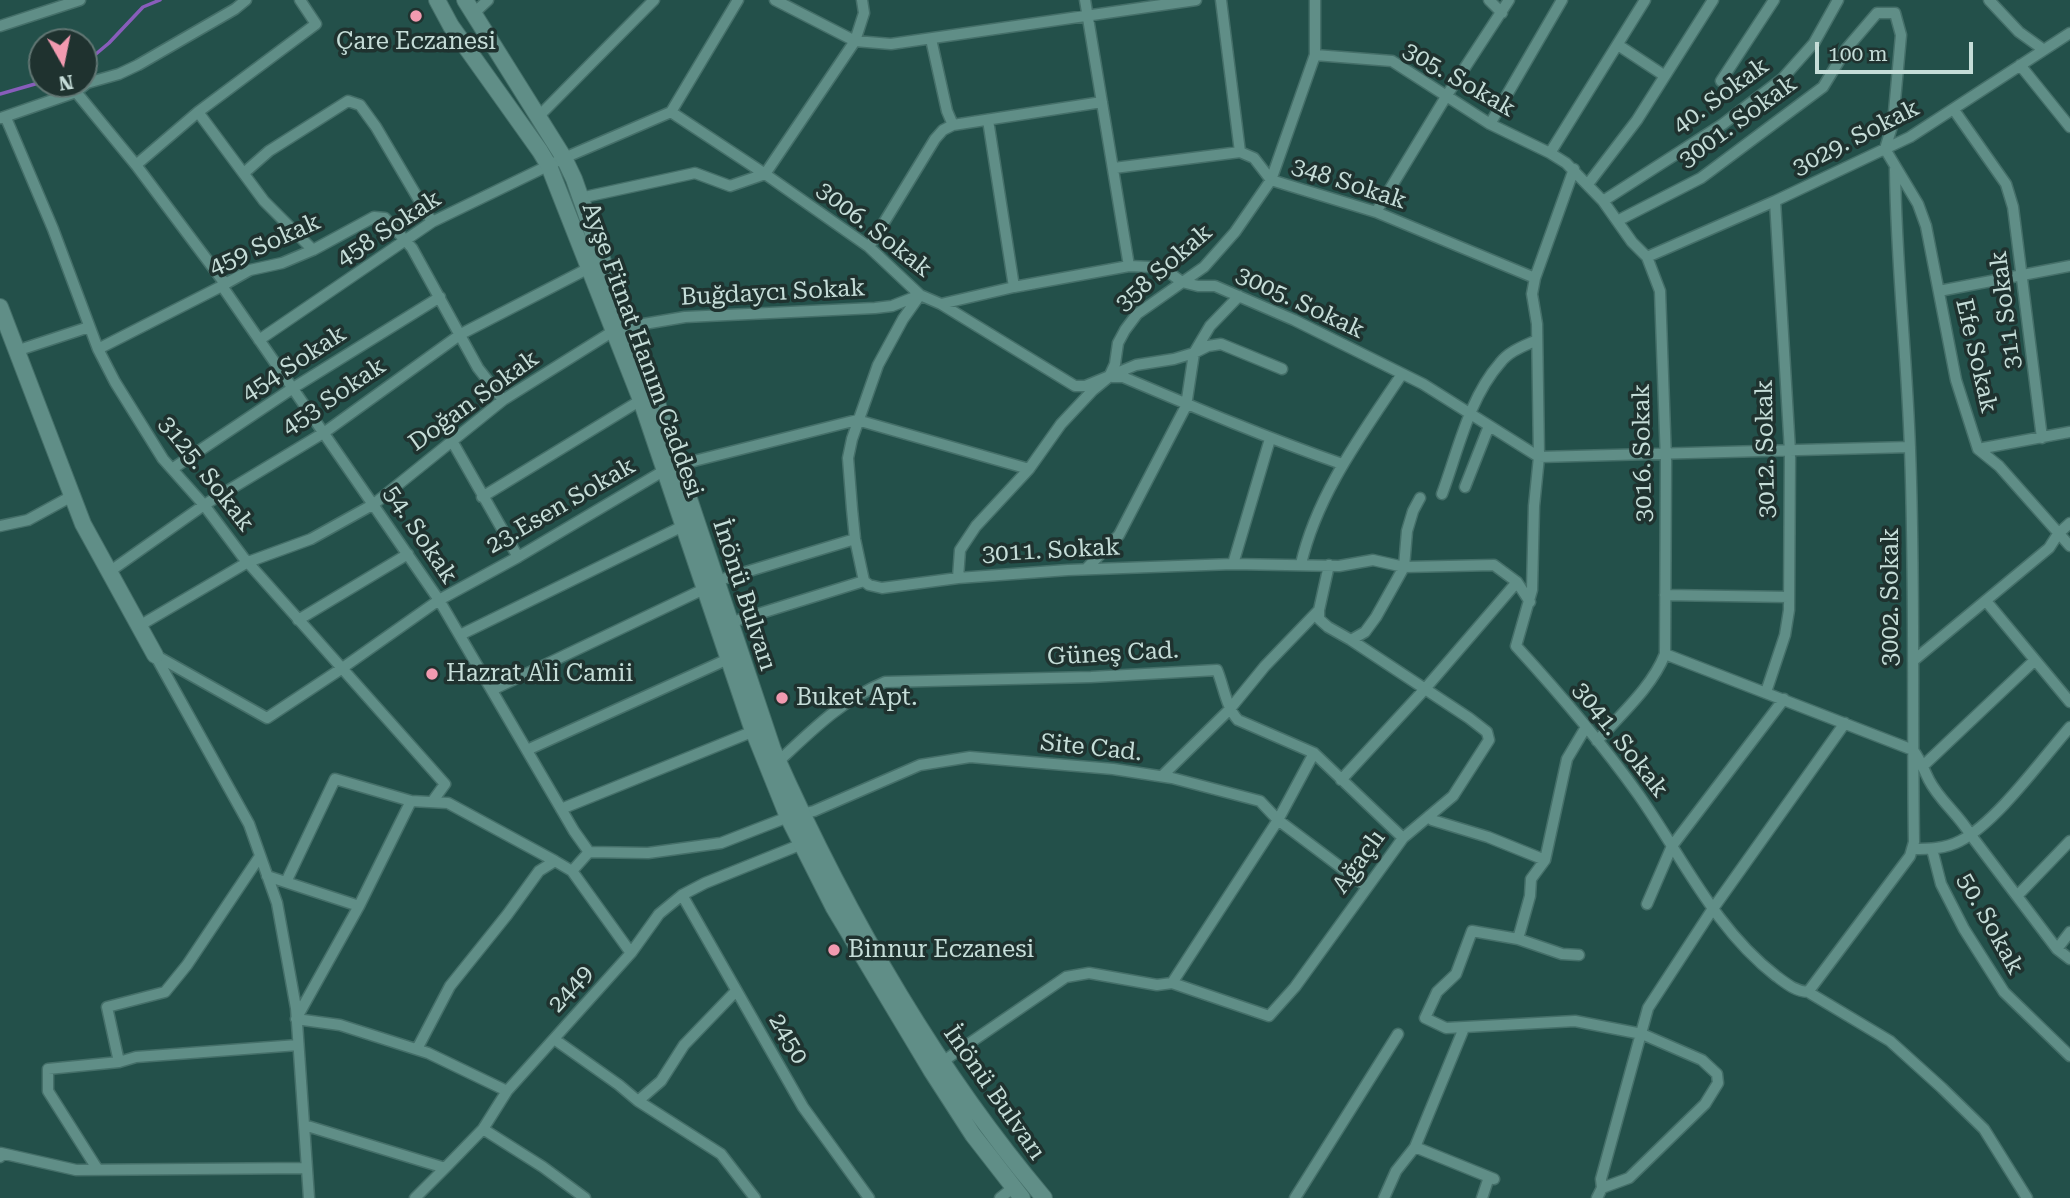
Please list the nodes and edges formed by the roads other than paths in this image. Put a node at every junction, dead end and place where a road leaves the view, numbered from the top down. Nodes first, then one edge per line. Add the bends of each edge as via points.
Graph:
1 (80, 0) edge
2 (246, 0) edge
3 (300, 0) edge
4 (437, 0) edge
5 (488, 0) edge
6 (654, 0) edge
7 (738, 0) edge
8 (775, 0) edge
9 (862, 0) edge
10 (1085, 0) edge
11 (1196, 0) edge
12 (1220, 0) edge
13 (1315, 0) edge
14 (1489, 0) edge
15 (1509, 0) edge
16 (1562, 0) edge
17 (1645, 0) edge
18 (1713, 0) edge
19 (1774, 0) edge
20 (1838, 0) edge
21 (1989, 0) edge
22 (469, 7) edge
23 (1502, 13) junction
24 (1088, 16) junction
25 (0, 26) edge
26 (451, 26) junction
27 (2070, 33) edge
28 (931, 38) junction
29 (855, 41) junction
30 (1618, 45) junction
31 (2044, 50) junction
32 (1314, 55) junction
33 (2020, 65) junction
34 (1665, 76) junction
35 (98, 79) edge
36 (1721, 81) dead end
37 (1447, 95) junction
38 (59, 98) edge
39 (81, 98) edge
40 (1102, 102) junction
41 (1954, 110) junction
42 (198, 112) junction
43 (671, 112) junction
44 (538, 117) junction
45 (3, 118) edge
46 (988, 120) junction
47 (1490, 124) junction
48 (953, 125) junction
49 (2070, 127) edge
50 (1885, 149) junction
51 (1240, 152) junction
52 (1550, 153) junction
53 (564, 158) junction
54 (136, 165) junction
55 (549, 166) junction
56 (1114, 168) junction
57 (1895, 168) junction
58 (1574, 169) junction
59 (244, 173) junction
60 (765, 174) junction
61 (1271, 180) junction
62 (1588, 184) junction
63 (580, 198) junction
64 (1603, 201) junction
65 (1775, 201) junction
66 (1377, 212) junction
67 (1617, 221) junction
68 (432, 222) junction
69 (405, 242) junction
70 (869, 247) junction
71 (313, 250) junction
72 (1647, 257) junction
73 (2070, 265) edge
74 (1129, 267) junction
75 (589, 268) junction
76 (2021, 274) junction
77 (1535, 278) junction
78 (1182, 282) junction
79 (222, 286) junction
80 (1014, 287) junction
81 (1939, 291) junction
82 (920, 295) junction
83 (1238, 296) junction
84 (440, 297) junction
85 (941, 304) junction
86 (0, 307) edge
87 (89, 327) junction
88 (620, 329) junction
89 (461, 334) junction
90 (258, 340) junction
91 (1537, 340) junction
92 (98, 349) junction
93 (16, 351) junction
94 (1194, 353) junction
95 (1282, 369) dead end
96 (1402, 374) junction
97 (1110, 377) junction
98 (293, 388) junction
99 (503, 400) junction
100 (641, 400) junction
101 (1186, 405) junction
102 (1471, 415) junction
103 (858, 420) junction
104 (1489, 426) junction
105 (325, 432) junction
106 (2070, 432) edge
107 (2042, 438) junction
108 (1270, 439) junction
109 (452, 441) junction
110 (1910, 447) junction
111 (1978, 449) junction
112 (1790, 452) junction
113 (1666, 454) junction
114 (1539, 457) junction
115 (1342, 464) junction
116 (671, 467) junction
117 (172, 469) junction
118 (1029, 469) junction
119 (1465, 487) dead end
120 (1442, 494) dead end
121 (72, 496) junction
122 (482, 497) junction
123 (1420, 498) dead end
124 (374, 504) junction
125 (204, 505) junction
126 (2070, 523) edge
127 (0, 526) edge
128 (683, 526) junction
129 (2058, 534) junction
130 (855, 539) junction
131 (2070, 546) edge
132 (408, 554) junction
133 (518, 557) junction
134 (248, 562) junction
135 (1233, 564) junction
136 (1301, 564) junction
137 (1329, 565) junction
138 (1404, 567) junction
139 (1086, 569) junction
140 (109, 572) junction
141 (958, 578) junction
142 (864, 581) junction
143 (1517, 582) junction
144 (710, 585) junction
145 (1665, 595) junction
146 (1789, 597) junction
147 (439, 600) junction
148 (1986, 601) junction
149 (1530, 602) junction
150 (1319, 610) junction
151 (298, 620) junction
152 (729, 622) junction
153 (139, 626) junction
154 (460, 635) junction
155 (1351, 640) junction
156 (1665, 654) junction
157 (155, 655) junction
158 (728, 659) junction
159 (2035, 660) junction
160 (1913, 662) junction
161 (341, 669) junction
162 (492, 690) junction
163 (1424, 690) junction
164 (1766, 692) junction
165 (1784, 699) junction
166 (2070, 702) edge
167 (1229, 710) junction
168 (1845, 723) junction
169 (1586, 727) junction
170 (2070, 727) edge
171 (754, 731) junction
172 (1597, 741) junction
173 (527, 750) junction
174 (1913, 750) junction
175 (1314, 753) junction
176 (778, 762) junction
177 (1924, 765) junction
178 (1162, 776) junction
179 (1342, 780) junction
180 (411, 801) junction
181 (432, 802) junction
182 (561, 809) junction
183 (795, 816) junction
184 (1429, 816) junction
185 (1278, 820) junction
186 (1970, 834) junction
187 (1403, 838) junction
188 (2070, 841) edge
189 (809, 842) junction
190 (1672, 846) junction
191 (1912, 849) junction
192 (1931, 849) junction
193 (589, 852) junction
194 (260, 856) junction
195 (1545, 860) junction
196 (555, 861) junction
197 (572, 871) junction
198 (267, 876) junction
199 (286, 882) junction
200 (1367, 887) junction
201 (682, 895) junction
202 (2017, 895) junction
203 (1647, 904) dead end
204 (359, 906) junction
205 (1712, 910) junction
206 (2070, 932) edge
207 (1518, 939) junction
208 (2057, 949) junction
209 (631, 953) junction
210 (1579, 955) dead end
211 (2070, 959) edge
212 (1172, 984) junction
213 (736, 991) junction
214 (1808, 992) junction
215 (296, 1019) junction
216 (1464, 1028) junction
217 (1398, 1034) dead end
218 (1642, 1034) junction
219 (554, 1039) junction
220 (298, 1045) junction
221 (417, 1049) junction
222 (2070, 1056) edge
223 (120, 1062) junction
224 (942, 1062) junction
225 (507, 1091) junction
226 (638, 1101) junction
227 (304, 1125) junction
228 (483, 1129) junction
229 (1415, 1147) junction
230 (0, 1157) edge
231 (307, 1168) junction
232 (445, 1168) junction
233 (99, 1170) junction
234 (1018, 1192) edge
235 (1600, 1193) edge
236 (309, 1198) edge
237 (415, 1198) edge
238 (585, 1198) edge
239 (755, 1198) edge
240 (869, 1198) edge
241 (1000, 1198) edge
242 (1044, 1198) edge
243 (1295, 1198) edge
244 (1384, 1198) edge
245 (1482, 1198) edge
246 (2027, 1198) edge

1 - 25 street
2 - 35 street via 138,65
3 - 42 street via 316,24
4 - 26 main road, Ayşe Fitnat Hanım Caddesi
5 - 22 street
6 - 44 street
7 - 43 street
8 - 29 street
9 - 29 street via 864,13
10 - 24 street
11 - 24 street
12 - 51 street
13 - 32 street, 348 Sokak
14 - 23 street
15 - 23 street
16 - 47 street
17 - 30 street
18 - 34 street
19 - 36 street
20 - 64 street, 40. Sokak via 1814,43 1782,79 1723,124
21 - 31 street
22 - 26 main road via 468,22
22 - 44 main road
23 - 37 street
24 - 28 street
24 - 40 street
26 - 55 main road, Ayşe Fitnat Hanım Caddesi
27 - 31 street, 3029. Sokak
28 - 29 street via 891,44
28 - 48 street
29 - 60 street
30 - 34 street
30 - 52 street
31 - 33 street, 3029. Sokak
32 - 37 street, 305. Sokak via 1392,61
32 - 61 street, 348 Sokak
33 - 41 street, 3029. Sokak
33 - 49 street
34 - 62 street
37 - 47 street, 305. Sokak
37 - 66 street
38 - 45 street
39 - 54 street, 54. Sokak
40 - 46 street
40 - 56 street
41 - 50 street, 3029. Sokak
41 - 76 street, 311 Sokak via 2006,184 2014,207
42 - 54 street
42 - 59 street
43 - 53 street
43 - 60 street, 3006. Sokak
44 - 53 main road
45 - 87 street, 3125. Sokak via 53,229
46 - 48 street
46 - 80 street
47 - 52 street, 305. Sokak
48 - 70 street via 935,139
50 - 57 street, Efe Sokak
50 - 65 street, 3029. Sokak
50 - 67 street, 3001. Sokak via 1893,123 1900,35 1895,13 1877,13 1847,48 1823,87 1754,140 1701,178
51 - 56 street
51 - 61 street via 1254,158
52 - 58 street, 305. Sokak
53 - 55 street, 458 Sokak
53 - 63 main road, İnönü Bulvarı
54 - 79 street, 54. Sokak via 223,281
55 - 68 street, 458 Sokak
55 - 75 main road, Ayşe Fitnat Hanım Caddesi
56 - 74 street
57 - 81 street, Efe Sokak via 1926,226
57 - 110 street, 3002. Sokak
58 - 62 street, 3016. Sokak
58 - 77 street, 3041. Sokak
59 - 68 street via 348,101 360,105 376,127
59 - 71 street via 264,201
60 - 63 street via 730,187 695,173
60 - 70 street, 3006. Sokak
61 - 66 street, 348 Sokak
61 - 78 street, 358 Sokak via 1235,232 1204,267
62 - 64 street, 3016. Sokak
63 - 88 main road, İnönü Bulvarı
64 - 67 street, 3016. Sokak
65 - 72 street, 3029. Sokak
65 - 112 street, 3012. Sokak
66 - 77 street, 348 Sokak
67 - 72 street, 3016. Sokak
68 - 69 street, 458 Sokak
69 - 71 street, 459 Sokak via 385,218 374,217
69 - 84 street, 459 Sokak
69 - 90 street, 458 Sokak
70 - 82 street, 3006. Sokak
71 - 79 street, 459 Sokak via 250,270
72 - 113 street, 3016. Sokak via 1660,291
73 - 76 street
74 - 78 street, 3005. Sokak via 1152,267
74 - 80 street, 3005. Sokak
75 - 88 main road, Ayşe Fitnat Hanım Caddesi
75 - 89 street, 453 Sokak
76 - 81 street
76 - 107 street, 311 Sokak
77 - 91 street, 3041. Sokak via 1532,294
78 - 83 street, 3005. Sokak via 1215,286
78 - 97 street, 358 Sokak via 1137,314 1118,344
79 - 90 street, 54. Sokak
79 - 92 street, 459 Sokak
80 - 85 street, 3005. Sokak
81 - 111 street, Efe Sokak via 1956,380
82 - 85 street, 3006. Sokak
82 - 88 street, Buğdaycı Sokak via 876,308 685,317
82 - 103 street via 878,365
83 - 94 street via 1210,326
83 - 96 street, 3005. Sokak
84 - 89 street, 459 Sokak
84 - 98 street, 454 Sokak
85 - 97 street, 3006. Sokak via 1075,386
86 - 93 main road
87 - 92 street, 3125. Sokak
87 - 93 street
88 - 99 street, Doğan Sokak
88 - 100 main road, Ayşe Fitnat Hanım Caddesi
88 - 116 main road, İnönü Bulvarı via 644,364
89 - 99 street, 459 Sokak via 478,368
89 - 105 street, 453 Sokak
90 - 98 street, 54. Sokak
91 - 102 street via 1515,349 1500,362
91 - 114 street, 3041. Sokak
92 - 117 street, 3125. Sokak
93 - 121 main road
94 - 95 street, 3006. Sokak via 1221,344
94 - 97 street, 3006. Sokak via 1136,365
94 - 101 street
96 - 102 street, 3005. Sokak
96 - 115 street
97 - 101 street via 1123,377
97 - 118 street via 1061,424
98 - 105 street, 54. Sokak
98 - 117 street, 454 Sokak
99 - 109 street, Doğan Sokak
100 - 116 main road, Ayşe Fitnat Hanım Caddesi
100 - 122 street
101 - 108 street
101 - 139 street via 1119,535
102 - 104 street, 3005. Sokak
102 - 120 street
103 - 116 street, 23.Esen Sokak
103 - 118 street
103 - 130 street via 848,458
104 - 114 street, 3005. Sokak
104 - 119 street
105 - 124 street, 54. Sokak
105 - 125 street, 453 Sokak
106 - 107 street
107 - 111 street
108 - 115 street
108 - 135 street
109 - 122 street
109 - 124 street, Doğan Sokak
110 - 112 street
110 - 160 street, 3002. Sokak
111 - 129 street, Efe Sokak
112 - 113 street
112 - 146 street, 3012. Sokak
113 - 114 street
113 - 145 street, 3016. Sokak
114 - 149 street, 3041. Sokak
115 - 136 street via 1307,540
116 - 128 main road, Ayşe Fitnat Hanım Caddesi
116 - 133 street, 23.Esen Sokak
116 - 144 main road, İnönü Bulvarı
117 - 125 street, 3125. Sokak
118 - 141 street via 960,550
121 - 127 street via 28,520
121 - 140 main road
122 - 133 street
123 - 138 street via 1407,531
124 - 132 street, 54. Sokak
124 - 134 street, Doğan Sokak via 311,539
125 - 134 street, 3125. Sokak
125 - 140 street, 453 Sokak
126 - 129 street
128 - 144 main road, Ayşe Fitnat Hanım Caddesi
128 - 154 street
129 - 131 street, Efe Sokak
129 - 148 street via 2049,548
130 - 142 street
130 - 144 street
132 - 147 street, 54. Sokak
132 - 151 street
133 - 147 street, 23.Esen Sokak
134 - 151 street, 3125. Sokak
134 - 153 street, Doğan Sokak
135 - 136 street, 3011. Sokak
135 - 139 street, 3011. Sokak
136 - 137 street, 3011. Sokak
137 - 138 street, 3011. Sokak via 1373,560
137 - 150 street
138 - 143 street, 3011. Sokak via 1494,565
138 - 155 street via 1376,617
139 - 141 street, 3011. Sokak
140 - 153 main road
141 - 142 street, 3011. Sokak via 882,589
142 - 152 street
143 - 149 street, 3011. Sokak
143 - 163 street
144 - 152 main road, İnönü Bulvarı
144 - 158 main road, Ayşe Fitnat Hanım Caddesi
144 - 162 street
145 - 146 street
145 - 156 street, 3016. Sokak
146 - 164 street, 3012. Sokak via 1784,635
147 - 154 street, 54. Sokak
147 - 161 street, 23.Esen Sokak
148 - 159 street
148 - 160 street
149 - 169 street, 3041. Sokak via 1516,646
150 - 155 street via 1319,619
150 - 167 street
151 - 161 street, 3125. Sokak
152 - 176 main road, İnönü Bulvarı
153 - 157 main road
154 - 162 street, 54. Sokak
155 - 163 street
156 - 164 street
156 - 172 street via 1637,697
157 - 161 street, 23.Esen Sokak via 267,718
157 - 194 street via 249,824
158 - 171 main road, Ayşe Fitnat Hanım Caddesi
158 - 173 street
159 - 166 street
159 - 177 street
160 - 174 street, 3002. Sokak
161 - 181 street, 3125. Sokak via 445,784
162 - 173 street, 54. Sokak
163 - 179 street
163 - 184 street, Ağaçlı via 1487,732 1489,740 1453,796
164 - 165 street
165 - 168 street
165 - 190 street
167 - 175 street via 1238,720
167 - 176 street, Güneş Cad. via 1217,670 885,682 830,713
167 - 178 street
168 - 174 street
168 - 205 street
169 - 172 street, 3041. Sokak
169 - 195 street via 1566,760
170 - 186 street, 50. Sokak via 1987,822
171 - 182 street
171 - 183 main road, Ayşe Fitnat Hanım Caddesi
172 - 190 street, 3041. Sokak
173 - 182 street, 54. Sokak
174 - 177 street
174 - 191 street, 3002. Sokak
175 - 179 street
175 - 185 street
176 - 183 main road, İnönü Bulvarı
177 - 186 street via 1929,780
178 - 183 street, Site Cad. via 970,757 920,765
178 - 185 street, Site Cad. via 1261,801
179 - 187 street
180 - 181 street
180 - 199 street via 335,779
180 - 204 street
181 - 196 street via 447,803
182 - 193 street, 54. Sokak
183 - 189 main road, İnönü Bulvarı
183 - 193 street via 721,843 648,853
184 - 187 street, Ağaçlı
184 - 195 street
185 - 200 street, Site Cad.
185 - 212 street
186 - 192 street, 50. Sokak via 1959,842
186 - 202 street
187 - 200 street, Ağaçlı
188 - 202 street
189 - 201 street, 2449
189 - 224 main road, İnönü Bulvarı
189 - 234 main road, İnönü Bulvarı via 834,908 973,1135
190 - 203 street
190 - 205 street, 3041. Sokak
191 - 192 street
191 - 214 street, 3002. Sokak
192 - 222 street, 50. Sokak via 1941,884 2004,992
193 - 197 street
194 - 198 street
194 - 223 street via 166,992 107,1007
195 - 207 street via 1531,879
196 - 197 street
196 - 221 street via 539,871 450,986
197 - 209 street
198 - 199 street
198 - 215 street via 277,903
199 - 204 street
200 - 212 street, Ağaçlı via 1269,1016
201 - 209 street, 2449 via 659,914
201 - 213 street, 2450
202 - 208 street
204 - 215 street
205 - 214 street, 3041. Sokak via 1762,965 1797,991
205 - 218 street via 1648,1008
206 - 208 street
207 - 210 street
207 - 216 street via 1472,931 1456,974 1437,992 1425,1018 1446,1028
208 - 211 street
209 - 219 street, 2449
212 - 224 street via 1089,973 1066,976
213 - 226 street via 684,1045 661,1081
213 - 240 street, 2450 via 803,1107
214 - 246 street, 3041. Sokak via 1890,1041 1942,1088 1984,1129
215 - 220 street
215 - 221 street via 340,1025
216 - 218 street via 1575,1021
216 - 229 street
217 - 243 street
218 - 235 street
218 - 235 street via 1702,1060 1717,1074 1718,1083 1705,1104 1629,1178
219 - 225 street, 2449
219 - 226 street
220 - 223 street
220 - 227 street
221 - 225 street
223 - 233 street via 48,1069 48,1091
224 - 242 main road, İnönü Bulvarı
225 - 228 street, 2449
226 - 239 street via 720,1154
227 - 231 street
227 - 232 street
228 - 232 street, 2449
228 - 238 street
229 - 244 street via 1396,1171
229 - 245 street via 1492,1178
230 - 233 street via 1,1153 76,1170
231 - 233 street
231 - 236 street
232 - 237 street, 2449
234 - 241 street

